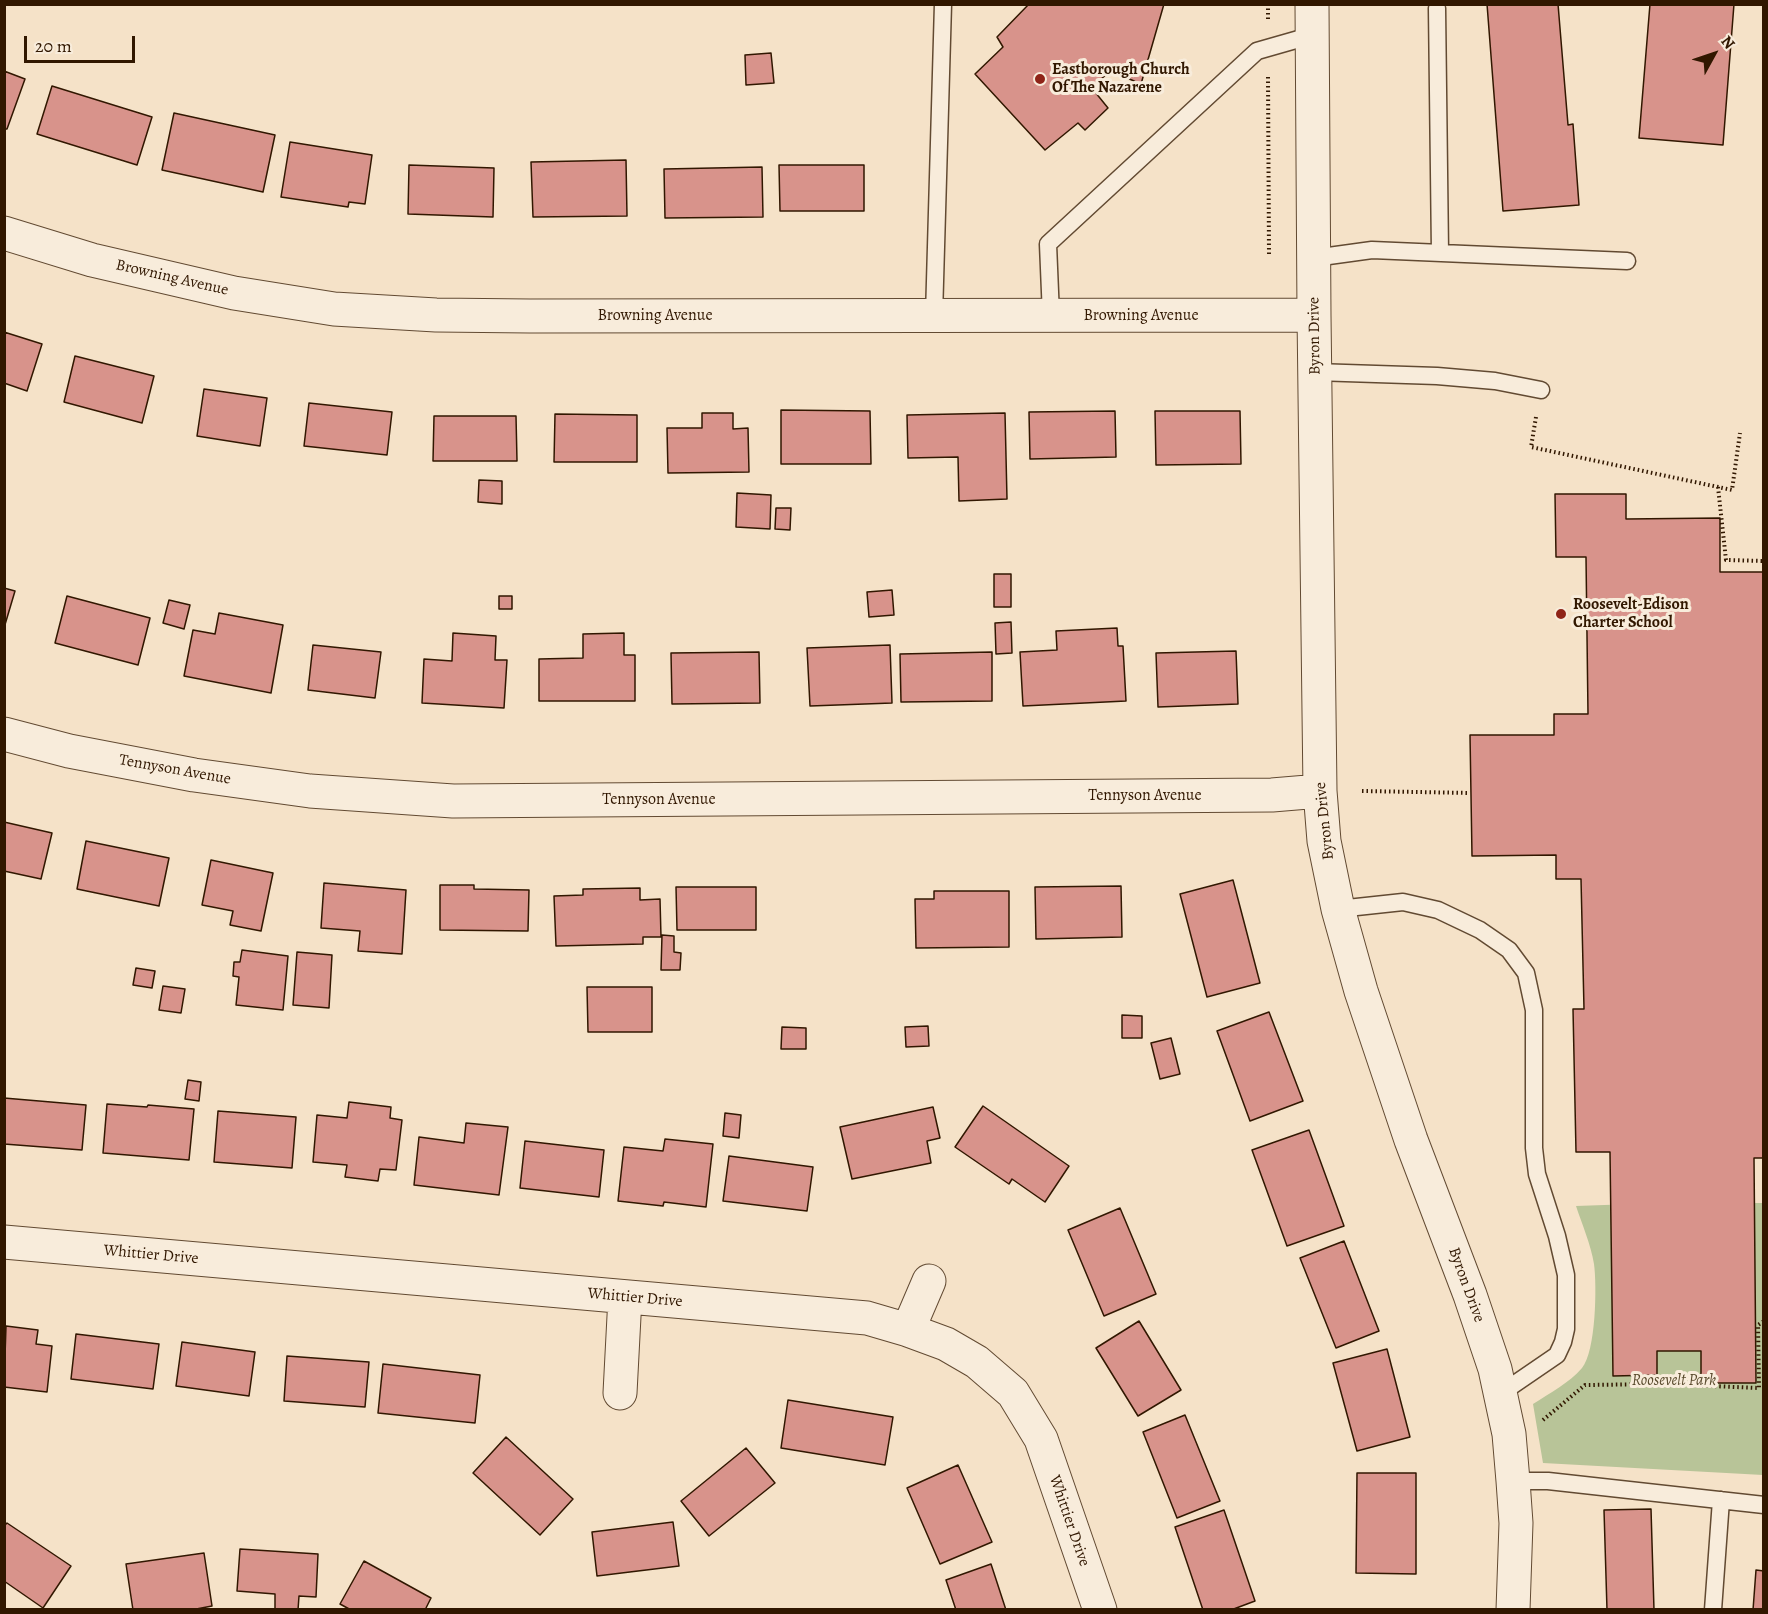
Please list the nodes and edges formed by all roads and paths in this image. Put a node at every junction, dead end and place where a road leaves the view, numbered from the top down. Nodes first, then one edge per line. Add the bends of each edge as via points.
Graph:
1 (943, 4) edge
2 (1268, 4) edge
3 (1437, 8) dead end
4 (1312, 20) edge
5 (1268, 48) junction
6 (4, 232) edge
7 (1440, 253) junction
8 (1269, 254) dead end
9 (1314, 258) junction
10 (1627, 261) dead end
11 (1314, 315) junction
12 (934, 316) junction
13 (1051, 316) junction
14 (1315, 372) junction
15 (1541, 390) joint
16 (1740, 433) dead end
17 (1719, 487) junction
18 (1764, 561) edge
19 (4, 734) edge
20 (1320, 791) junction
21 (1362, 791) dead end
22 (1470, 793) dead end
23 (1338, 909) junction
24 (4, 1242) edge
25 (929, 1281) dead end
26 (625, 1297) junction
27 (1764, 1320) edge
28 (909, 1330) junction
29 (620, 1393) dead end
30 (1500, 1394) junction
31 (1543, 1420) dead end
32 (1513, 1481) junction
33 (1721, 1500) junction
34 (1764, 1505) edge
35 (1100, 1610) edge
36 (1513, 1610) edge
37 (1713, 1610) edge

1 - 12 lane
2 - 5 path
3 - 7 lane
4 - 5 lane
4 - 9 street, Byron Drive
5 - 8 path
5 - 13 lane via 1257,51 1048,244
6 - 12 street, Browning Avenue via 92,260 190,283 334,309 436,315
7 - 9 lane via 1372,250
7 - 10 lane
9 - 11 street, Byron Drive
11 - 13 street, Browning Avenue
11 - 14 street, Byron Drive
12 - 13 street, Browning Avenue
14 - 15 lane via 1437,376
14 - 20 street, Byron Drive
15 - 17 path via 1531,447
16 - 17 path via 1732,490
17 - 18 path via 1726,561
19 - 20 street, Tennyson Avenue via 194,775 310,791 453,801 1272,795
20 - 23 street, Byron Drive via 1324,841
21 - 22 path
23 - 30 street, Byron Drive via 1360,991 1470,1295
23 - 30 lane via 1403,902 1438,910 1480,930 1509,950 1526,973 1534,1010 1534,1148 1537,1174 1566,1275 1566,1329 1557,1355
24 - 26 street, Whittier Drive
25 - 28 street
26 - 28 street, Whittier Drive via 867,1318
26 - 29 street
27 - 31 path via 1758,1325 1759,1388 1585,1385
28 - 35 street, Whittier Drive via 946,1344 977,1362 1012,1393 1041,1439
30 - 32 street, Byron Drive
32 - 33 lane via 1548,1481
32 - 36 street, Byron Drive
33 - 34 lane
33 - 37 lane

